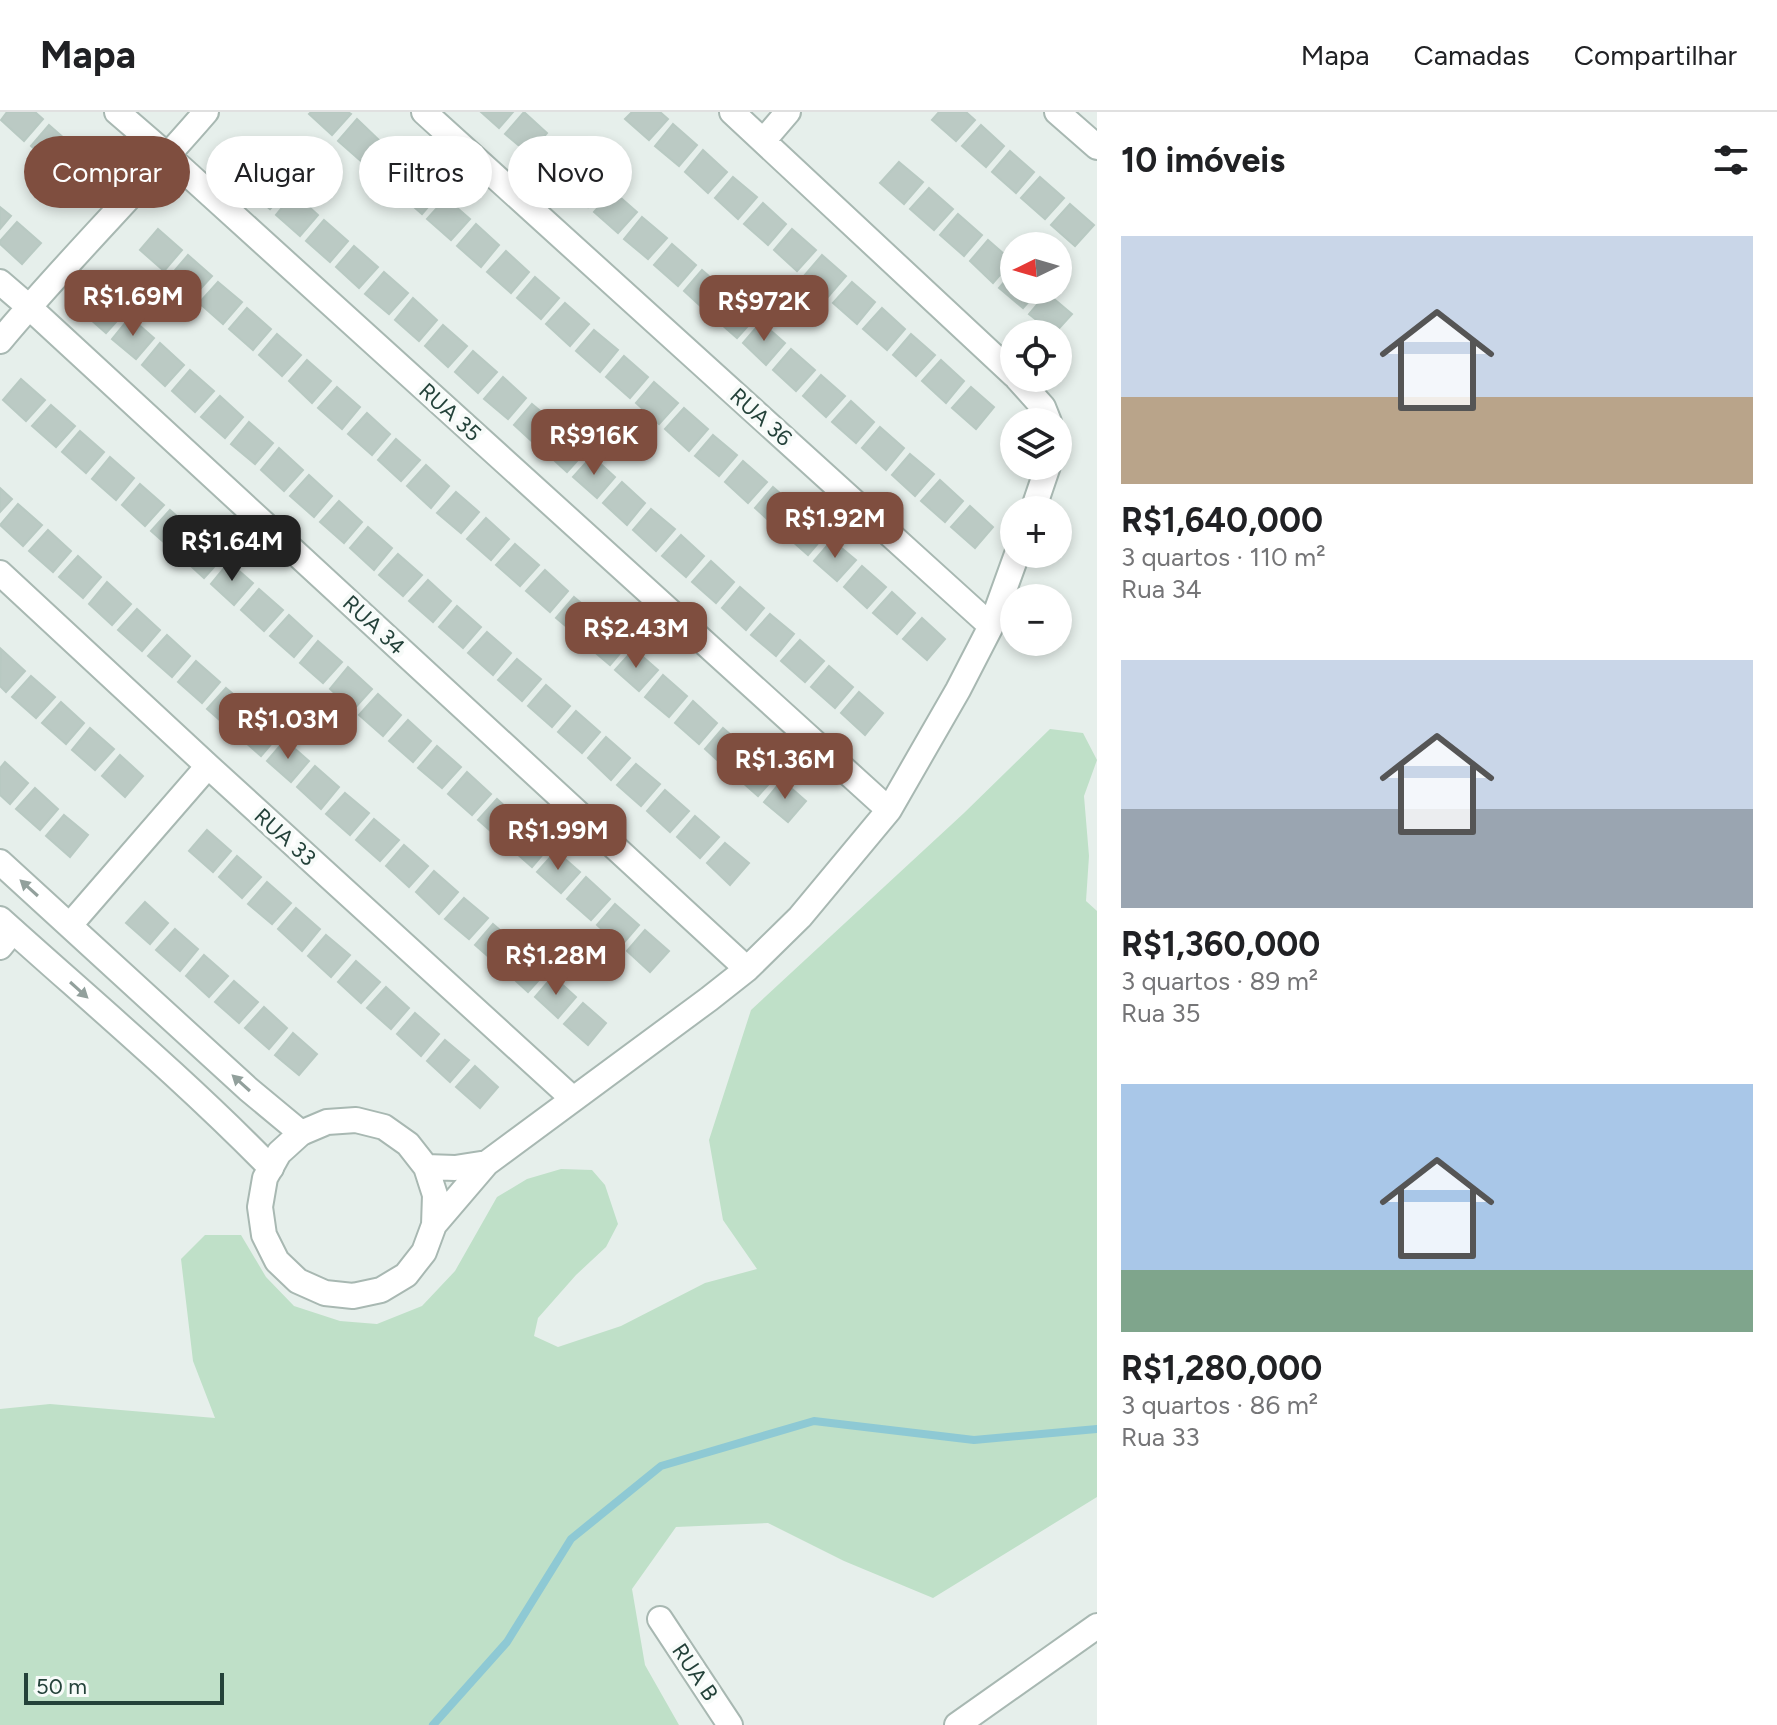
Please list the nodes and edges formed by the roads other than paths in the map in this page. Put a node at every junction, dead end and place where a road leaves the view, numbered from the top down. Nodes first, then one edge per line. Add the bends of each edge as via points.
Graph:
1 (117, 112) edge
2 (206, 112) edge
3 (424, 112) edge
4 (732, 112) edge
5 (788, 112) edge
6 (1057, 112) edge
7 (145, 136) edge
8 (185, 136) edge
9 (764, 140) junction
10 (1097, 147) edge
11 (190, 176) edge
12 (120, 208) edge
13 (0, 282) edge
14 (29, 307) junction
15 (0, 341) edge
16 (1000, 362) edge
17 (1029, 392) edge
18 (1043, 408) edge
19 (1012, 568) edge
20 (0, 573) edge
21 (991, 626) junction
22 (208, 766) junction
23 (889, 810) junction
24 (0, 862) edge
25 (70, 925) junction
26 (4, 933) edge
27 (747, 969) junction
28 (572, 1098) junction
29 (301, 1133) junction
30 (487, 1163) junction
31 (426, 1167) junction
32 (271, 1168) junction
33 (434, 1225) junction
34 (660, 1619) dead end
35 (1097, 1626) edge
36 (730, 1725) edge
37 (957, 1725) edge

1 - 7 street, RUA 35
2 - 8 street
3 - 21 street, RUA 36
4 - 9 street
5 - 9 street
6 - 10 street
9 - 16 street
11 - 23 street, RUA 35
12 - 14 street
13 - 14 street, RUA 34
14 - 15 street
14 - 27 street, RUA 34
17 - 18 street
19 - 21 street
20 - 22 street, RUA 33
21 - 23 street
22 - 25 street
22 - 28 street, RUA 33
23 - 27 street via 800,917
25 -> 24 street
29 -> 25 street
26 -> 32 street
27 - 28 street
28 - 30 street
29 - 31 street via 327,1122 356,1120 384,1127 408,1144
29 - 32 street
30 - 31 street
30 - 33 street
31 - 33 street via 435,1195
32 - 33 street via 260,1207 264,1235 277,1261 298,1281 325,1293 353,1296 381,1290 406,1275 424,1252
34 - 36 street, RUA B
35 - 37 street

